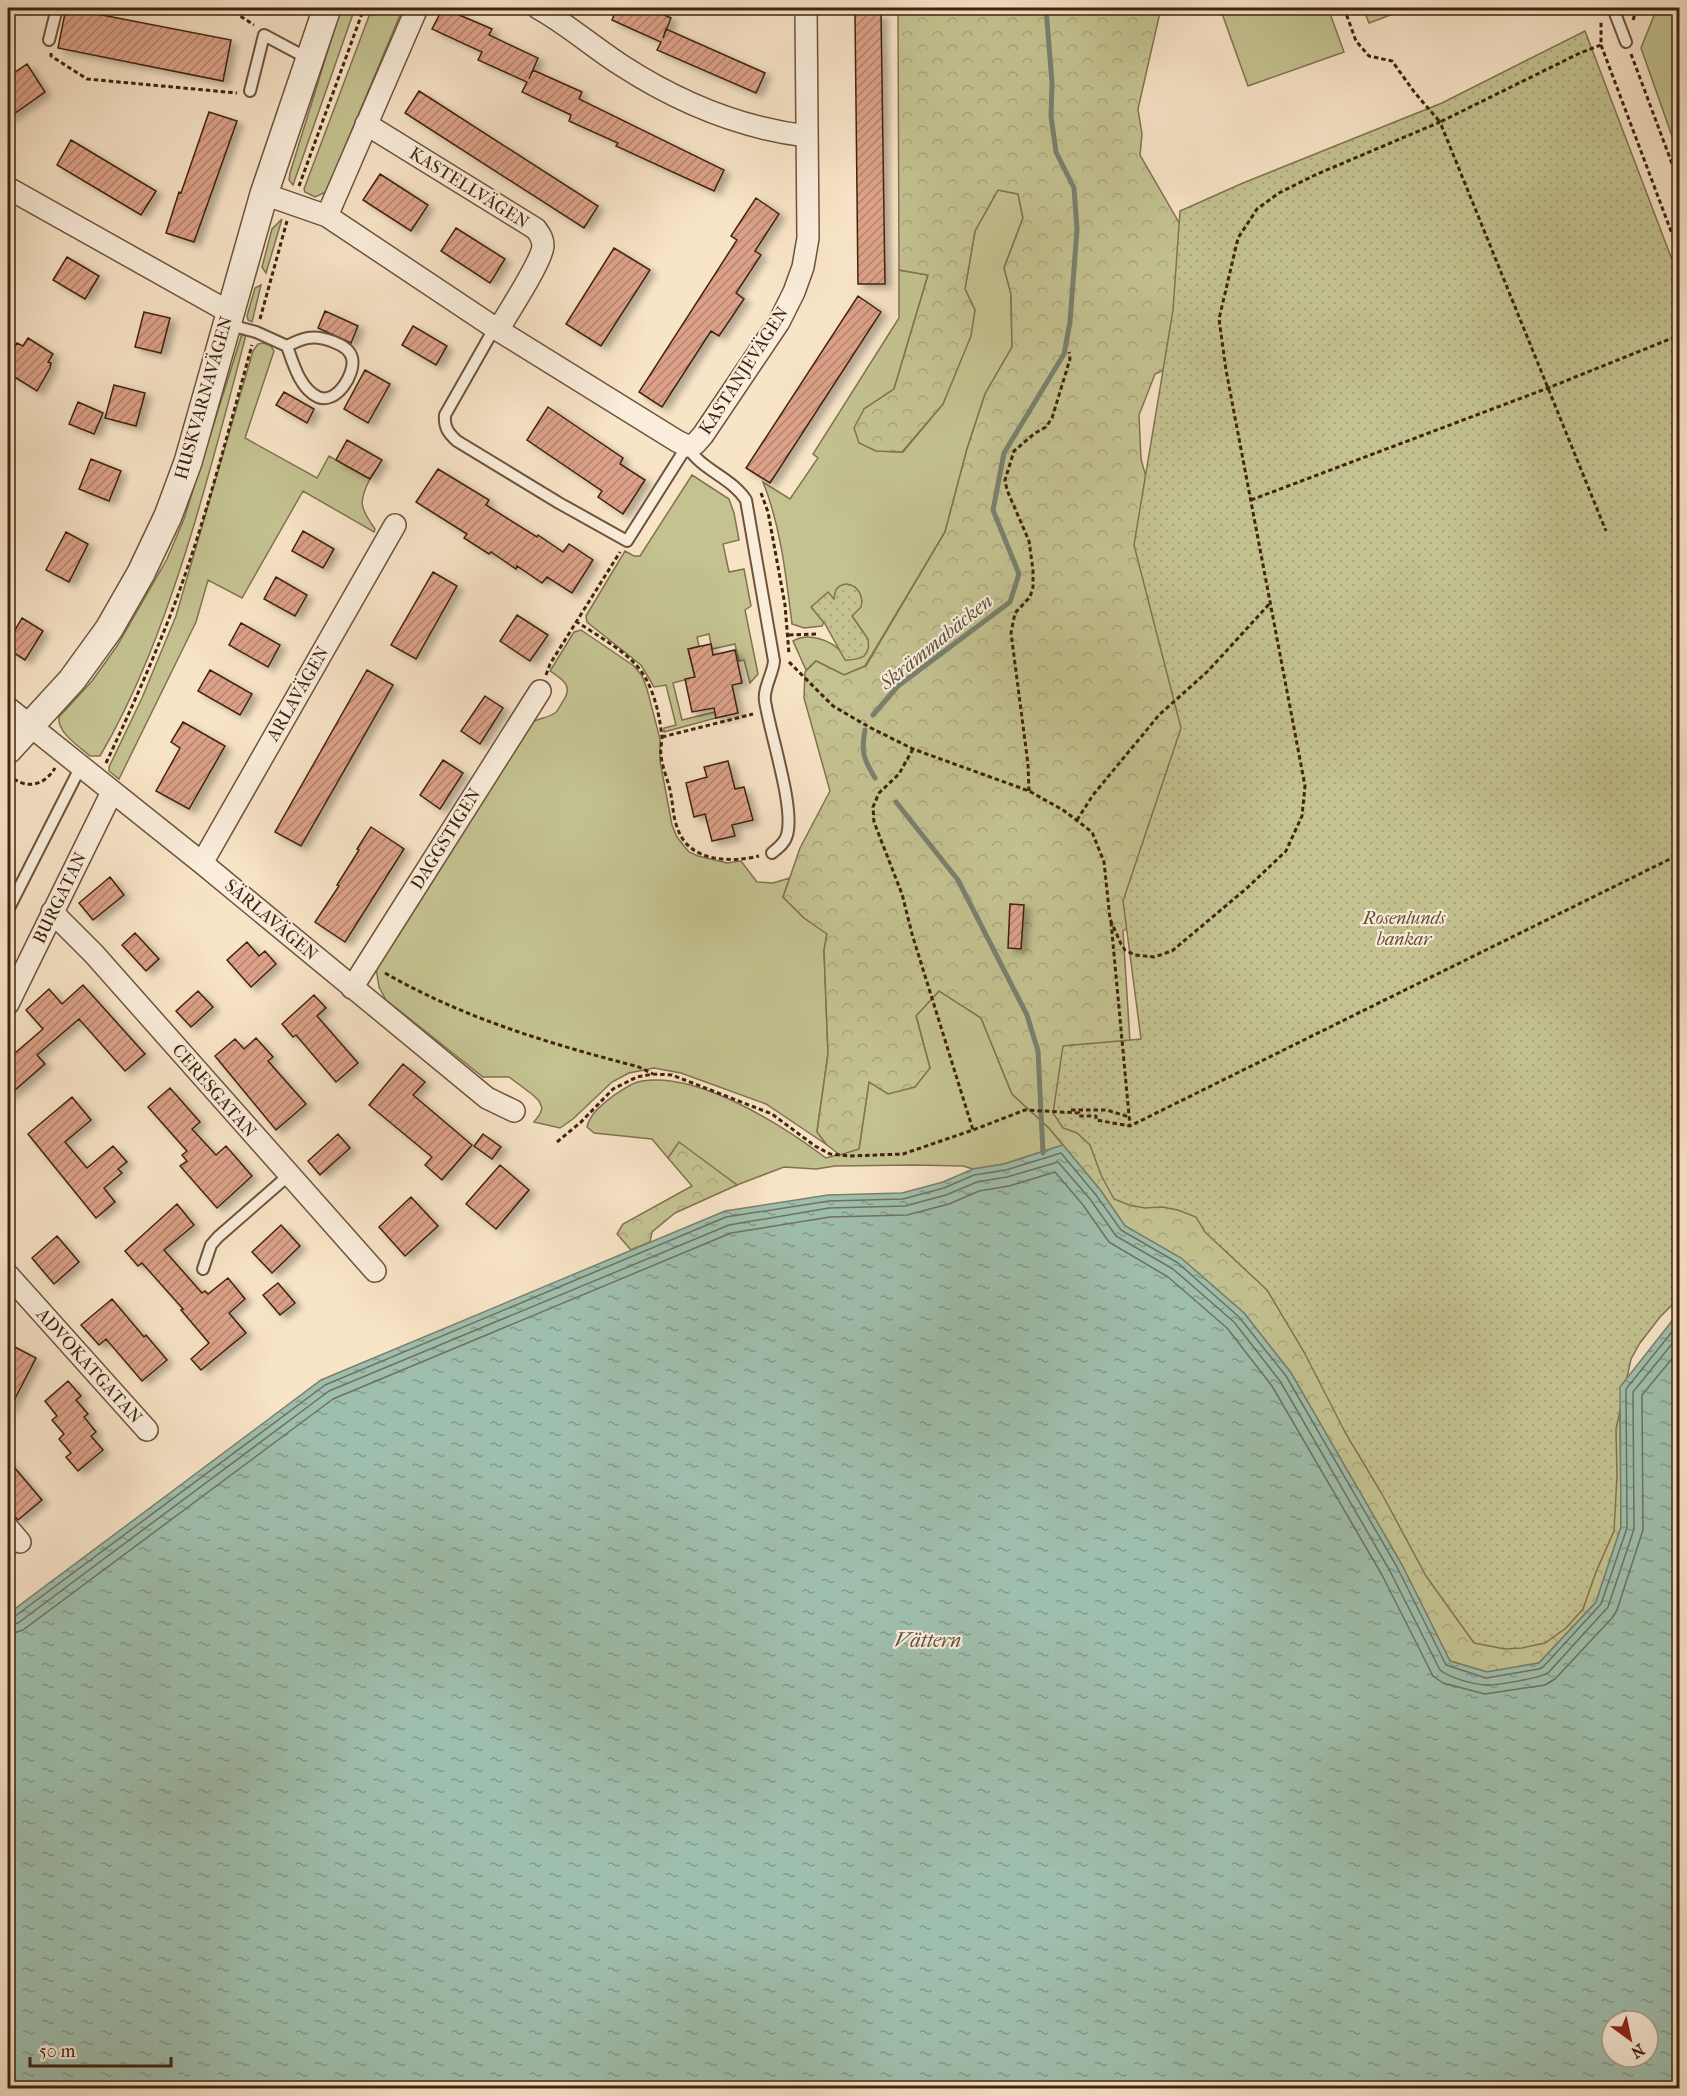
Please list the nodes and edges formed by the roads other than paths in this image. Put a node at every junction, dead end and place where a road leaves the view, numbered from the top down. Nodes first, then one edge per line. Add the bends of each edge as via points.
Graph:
1 (57, 8) edge
2 (327, 8) edge
3 (417, 8) edge
4 (538, 8) edge
5 (806, 8) edge
6 (1613, 8) edge
7 (49, 40) road end
8 (1626, 42) road end
9 (309, 59) junction
10 (250, 91) road end
11 (366, 124) junction
12 (807, 136) junction
13 (8, 189) edge
14 (264, 194) junction
15 (327, 216) junction
16 (228, 318) junction
17 (496, 328) junction
18 (286, 346) junction
19 (687, 446) junction
20 (395, 525) dead end
21 (540, 690) road end
22 (8, 708) edge
23 (30, 726) junction
24 (8, 750) edge
25 (81, 766) junction
26 (105, 786) junction
27 (772, 853) road end
28 (202, 863) junction
29 (8, 910) edge
30 (52, 912) junction
31 (352, 988) junction
32 (8, 1004) edge
33 (514, 1111) dead end
34 (289, 1175) junction
35 (203, 1269) dead end
36 (375, 1271) dead end
37 (8, 1275) edge
38 (147, 1430) dead end

1 - 7 lane
2 - 9 street, HUSKVARNAVÄGEN
3 - 11 street
4 - 12 street via 659,88 705,111 751,126
5 - 12 street, KASTANJEVÄGEN
6 - 8 lane
9 - 10 lane via 264,35
9 - 14 street, HUSKVARNAVÄGEN
11 - 15 street
11 - 17 street, KASTELLVÄGEN via 542,236 543,248 536,264
12 - 19 street, KASTANJEVÄGEN via 807,238 794,292 779,322 703,435
13 - 16 street
14 - 15 street, KASTANJEVÄGEN
14 - 16 street, HUSKVARNAVÄGEN
15 - 17 street, KASTANJEVÄGEN
16 - 18 lane
16 - 23 street, HUSKVARNAVÄGEN via 188,462 141,573 109,629
17 - 19 street, KASTANJEVÄGEN
17 - 19 lane via 445,415 449,434 457,441 627,541
18 - 18 lane via 306,387 318,397 328,398 349,379 352,356 337,344 310,338
19 - 27 lane via 699,462 736,487 746,500 774,661 765,699 788,806 787,837
20 - 28 street, ARLAVÄGEN
21 - 31 street, DAGGSTIGEN
22 - 23 street, SÄRLAVÄGEN
23 - 24 street, HUSKVARNAVÄGEN
23 - 25 street, SÄRLAVÄGEN
25 - 26 street, SÄRLAVÄGEN
25 - 29 lane
26 - 28 street, SÄRLAVÄGEN
26 - 30 street, BURGATAN
28 - 31 street, SÄRLAVÄGEN
30 - 32 street, BURGATAN
30 - 34 street, CERESGATAN via 94,954
31 - 33 street, SÄRLAVÄGEN via 488,1098
34 - 35 lane via 218,1237
34 - 36 street, CERESGATAN
37 - 38 street, ADVOKATGATAN

